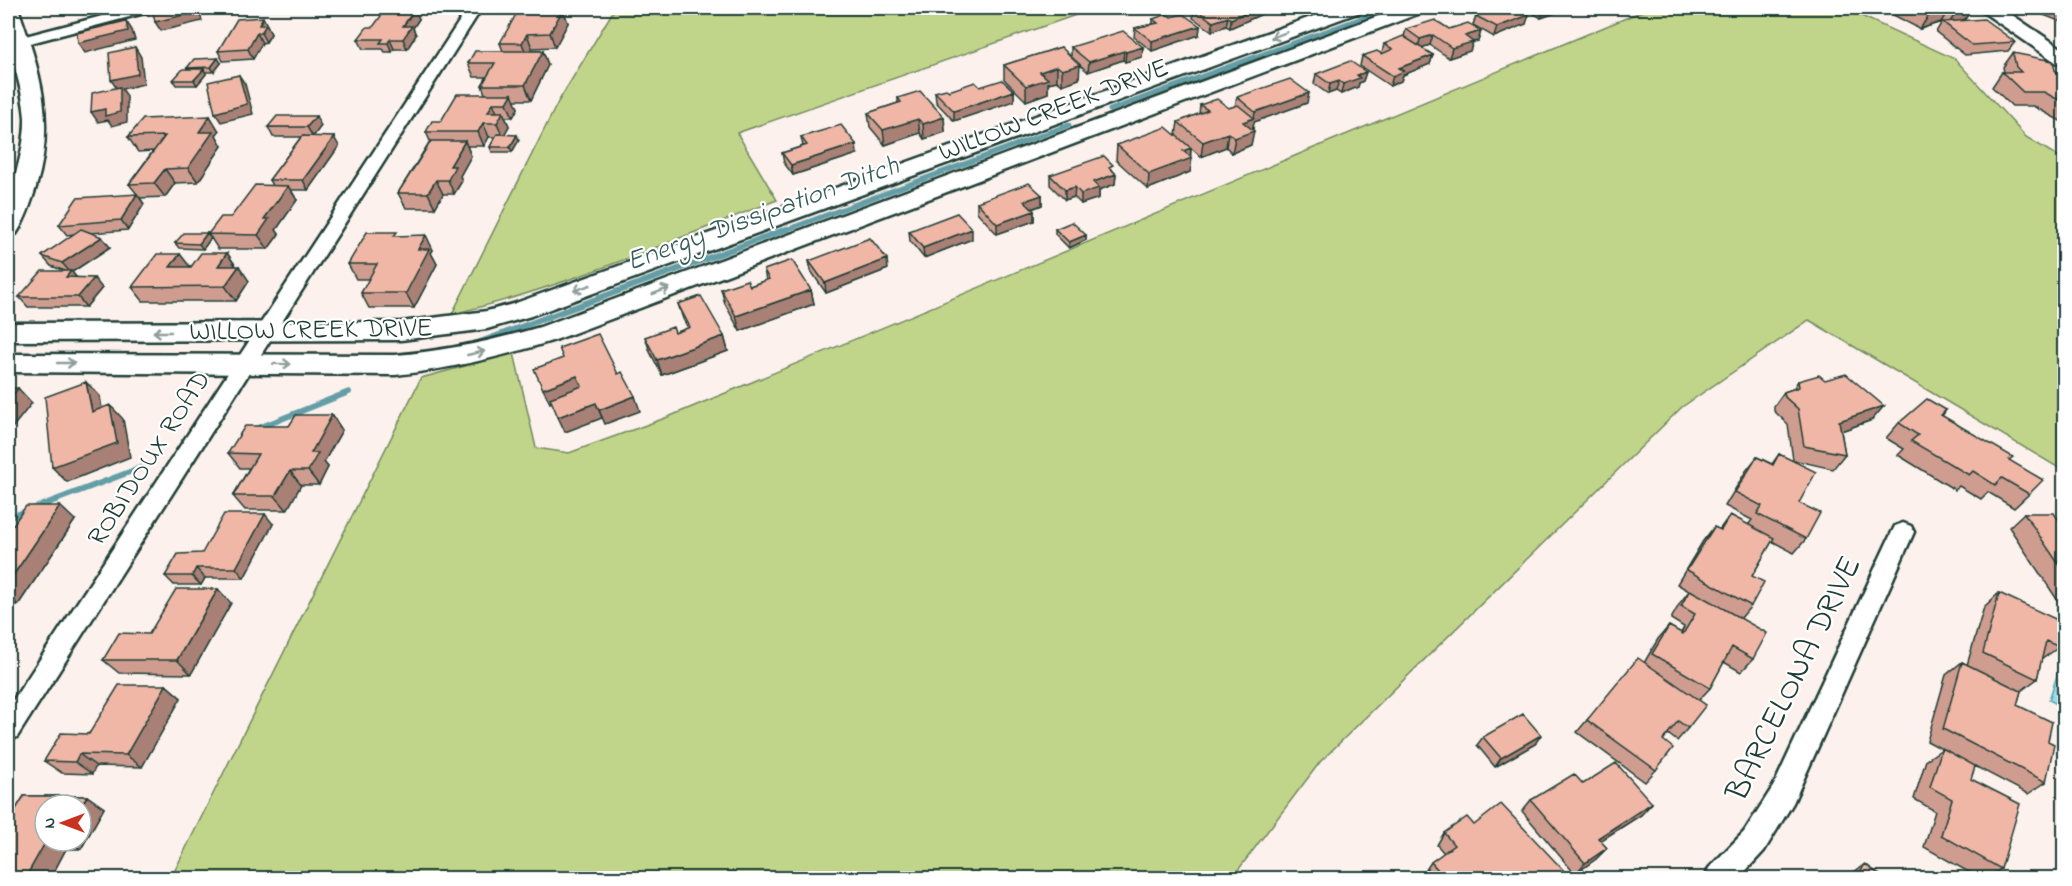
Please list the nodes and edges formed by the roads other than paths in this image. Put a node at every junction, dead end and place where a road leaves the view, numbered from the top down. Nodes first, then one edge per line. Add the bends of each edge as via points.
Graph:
1 (8, 8) edge
2 (147, 8) edge
3 (475, 8) edge
4 (1353, 8) edge
5 (1416, 8) edge
6 (1990, 8) edge
7 (20, 42) junction
8 (2060, 52) edge
9 (8, 230) edge
10 (8, 332) edge
11 (265, 332) junction
12 (8, 363) edge
13 (244, 363) junction
14 (1903, 532) dead end
15 (8, 729) edge
16 (1719, 879) edge

1 - 7 street
2 - 7 street
3 - 11 street, ROBIDOUX ROAD
4 -> 11 street, WILLOW CREEK DRIVE via 522,310 487,320 401,331
13 -> 5 street, WILLOW CREEK DRIVE via 394,365 455,358 549,333
6 - 8 street
7 - 9 street via 35,99 36,136 27,181
11 -> 10 street, WILLOW CREEK DRIVE
11 - 13 street, ROBIDOUX ROAD
12 -> 13 street, WILLOW CREEK DRIVE
13 - 15 street, ROBIDOUX ROAD
14 - 16 street, BARCELONA DRIVE via 1792,778 1763,828

